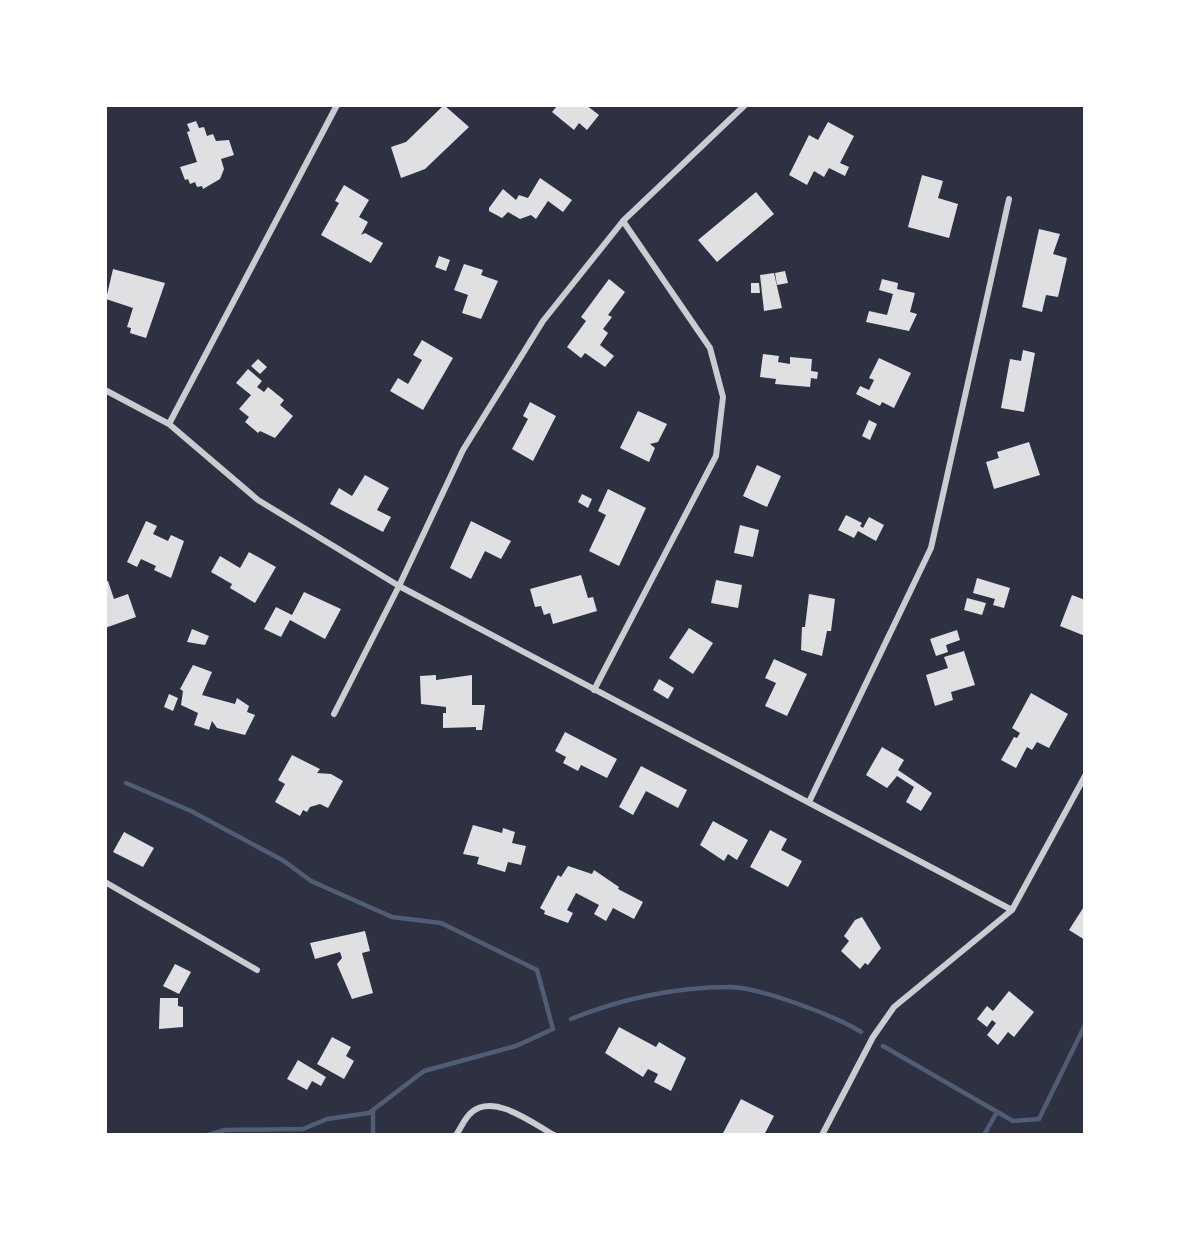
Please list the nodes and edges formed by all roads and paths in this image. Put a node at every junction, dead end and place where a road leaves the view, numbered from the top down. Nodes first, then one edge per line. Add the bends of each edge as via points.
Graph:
1 (337, 105) edge
2 (745, 105) edge
3 (1009, 199) dead end
4 (624, 221) junction
5 (105, 390) edge
6 (169, 424) junction
7 (399, 586) junction
8 (594, 690) junction
9 (334, 715) dead end
10 (1085, 776) edge
11 (808, 802) junction
12 (105, 882) edge
13 (1012, 910) junction
14 (257, 970) dead end
15 (456, 1135) edge
16 (554, 1135) edge
17 (822, 1135) edge

1 - 6 street
2 - 4 street
3 - 11 street via 931,548
4 - 7 street via 543,321 470,438
4 - 8 street via 710,348 723,397 716,456
5 - 6 street
6 - 7 street via 258,500
7 - 8 street
7 - 9 street
8 - 11 street
10 - 13 street
11 - 13 street
12 - 14 street
13 - 17 street via 894,1007 873,1037
15 - 16 street via 471,1112 492,1106

